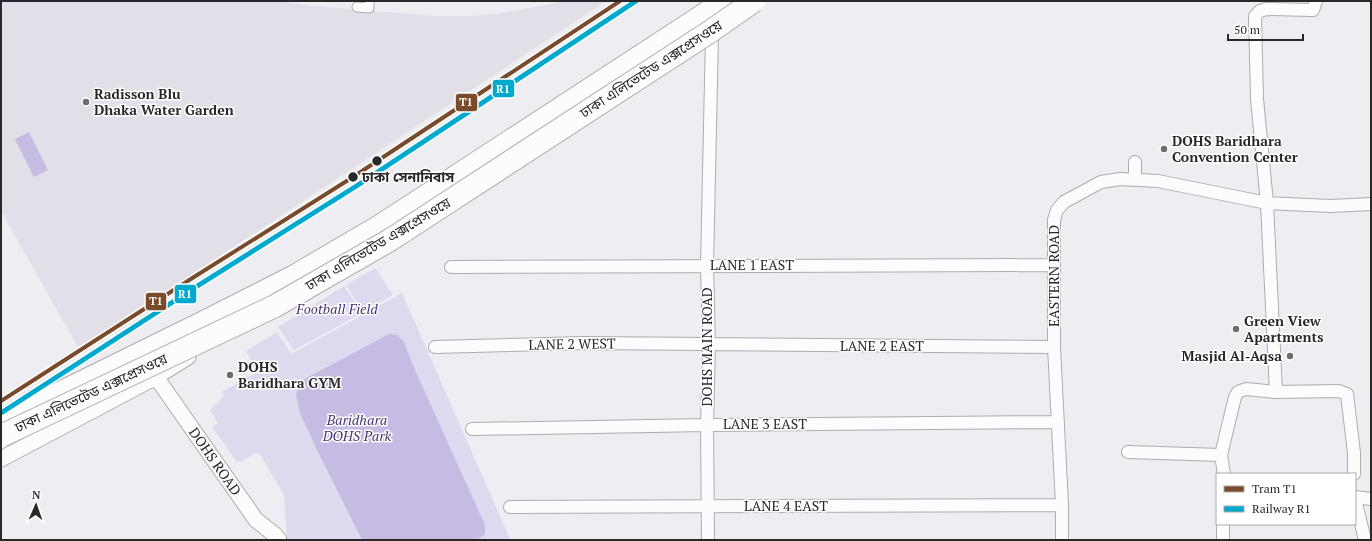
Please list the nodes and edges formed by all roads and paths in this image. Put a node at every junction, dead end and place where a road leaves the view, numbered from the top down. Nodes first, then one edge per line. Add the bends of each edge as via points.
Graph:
1 (723, 1) edge
2 (755, 1) edge
3 (1316, 1) edge
4 (369, 5) edge
5 (357, 7) dead end
6 (712, 34) junction
7 (1135, 162) dead end
8 (1135, 180) junction
9 (1267, 203) junction
10 (1371, 204) edge
11 (1054, 264) junction
12 (707, 266) junction
13 (451, 267) dead end
14 (709, 345) junction
15 (1054, 346) junction
16 (435, 347) dead end
17 (156, 377) junction
18 (1276, 392) junction
19 (1, 422) edge
20 (1058, 422) junction
21 (707, 425) junction
22 (472, 429) dead end
23 (1, 436) edge
24 (1128, 452) dead end
25 (1221, 455) junction
26 (1, 459) edge
27 (1224, 473) edge
28 (1354, 473) edge
29 (1356, 498) edge
30 (1371, 500) edge
31 (1356, 502) edge
32 (1062, 504) junction
33 (510, 506) dead end
34 (708, 506) junction
35 (1222, 525) edge
36 (279, 540) edge
37 (708, 540) edge
38 (1062, 540) edge
39 (1223, 540) edge
40 (1365, 540) edge

1 - 19 highway, ঢাকা এলিভেটেড এক্সপ্রেসওয়ে via 380,226 286,280
2 - 6 street
2 - 23 highway, ঢাকা এলিভেটেড এক্সপ্রেসওয়ে, bridge via 390,240 275,306
3 - 9 street via 1313,10 1266,9 1255,16 1257,100
4 - 5 street
6 - 12 street, DOHS MAIN ROAD
6 - 17 street
7 - 8 street
8 - 9 street, EASTERN ROAD via 1158,181
8 - 11 street, EASTERN ROAD via 1101,182 1064,202 1057,210 1054,220
9 - 10 street, EASTERN ROAD via 1331,206
9 - 18 street
11 - 12 street, LANE 1 EAST
11 - 15 street, EASTERN ROAD
12 - 13 street, LANE 1 EAST
12 - 14 street, DOHS MAIN ROAD
14 - 15 street, LANE 2 EAST
14 - 16 street, LANE 2 WEST via 585,343
14 - 21 street, DOHS MAIN ROAD
15 - 20 street, EASTERN ROAD
17 - 26 street
17 - 36 street, DOHS ROAD via 256,520
18 - 25 street via 1246,389 1238,392
18 - 28 street via 1339,391 1347,394
20 - 21 street, LANE 3 EAST
20 - 32 street, EASTERN ROAD
21 - 22 street, LANE 3 EAST
21 - 34 street, DOHS MAIN ROAD
24 - 25 street
25 - 27 street
29 - 30 street
31 - 40 street
32 - 34 street, LANE 4 EAST
32 - 38 street, EASTERN ROAD
33 - 34 street, LANE 4 EAST
34 - 37 street, DOHS MAIN ROAD
35 - 39 street

